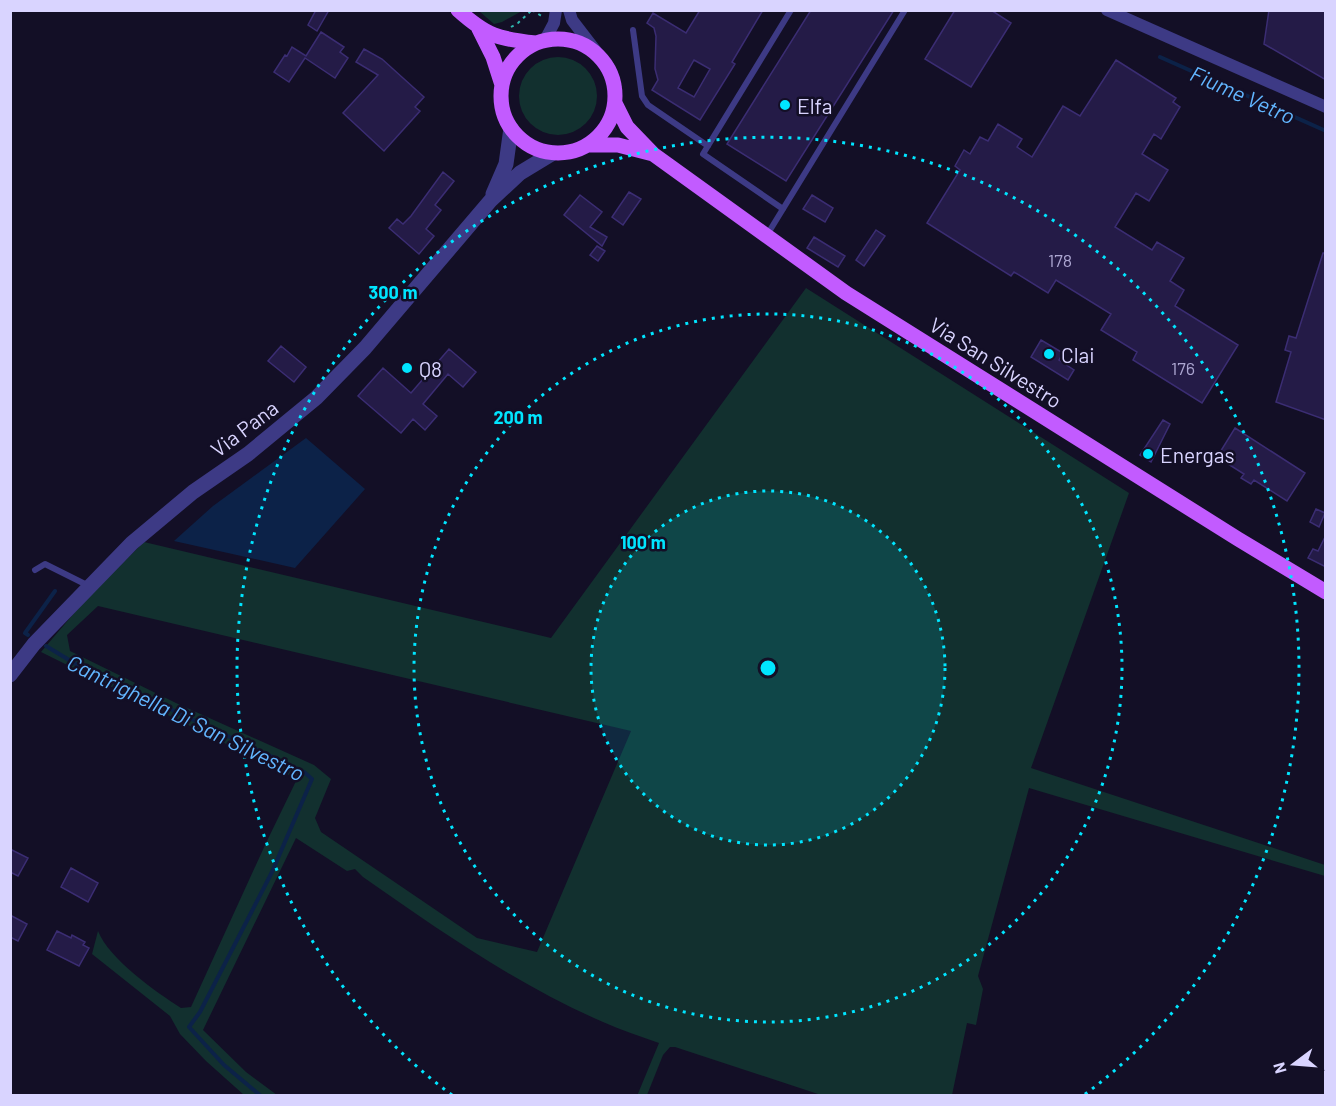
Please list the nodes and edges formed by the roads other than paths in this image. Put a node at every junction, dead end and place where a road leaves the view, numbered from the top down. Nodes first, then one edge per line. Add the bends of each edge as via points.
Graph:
1 (458, 10) edge
2 (556, 10) edge
3 (569, 10) edge
4 (791, 10) edge
5 (905, 10) edge
6 (1107, 10) edge
7 (633, 30) dead end
8 (486, 32) junction
9 (541, 41) junction
10 (602, 59) junction
11 (502, 85) junction
12 (615, 103) junction
13 (1326, 107) edge
14 (511, 128) junction
15 (588, 145) junction
16 (708, 146) junction
17 (553, 153) junction
18 (653, 154) junction
19 (491, 200) junction
20 (783, 210) junction
21 (766, 237) junction
22 (35, 570) dead end
23 (90, 586) junction
24 (1326, 592) edge
25 (10, 675) edge

1 - 8 main road
2 - 9 street via 554,23
3 - 10 street via 572,20
4 - 16 lane
5 - 20 lane
6 - 13 street
7 - 16 lane via 642,96 648,105
8 - 9 main road via 506,39
8 - 11 main road
9 - 10 main road via 576,42
9 - 11 main road via 520,53
10 - 12 main road via 615,87
11 - 14 main road via 503,107
12 - 15 main road via 601,134
12 - 18 main road, Via San Silvestro via 627,127
14 - 17 main road via 522,141
14 - 19 street, Via Pana via 506,164
15 - 17 main road via 571,152
15 - 18 main road, Via San Silvestro via 618,145
16 - 20 lane via 703,154
17 - 19 street, Via Pana via 520,172
18 - 21 main road, Via San Silvestro
19 - 23 street, Via Pana via 365,348 316,398 248,454 193,492 132,543
20 - 21 lane
21 - 24 main road, Via San Silvestro via 846,293
22 - 23 lane via 45,564
23 - 25 street, Via Pana

